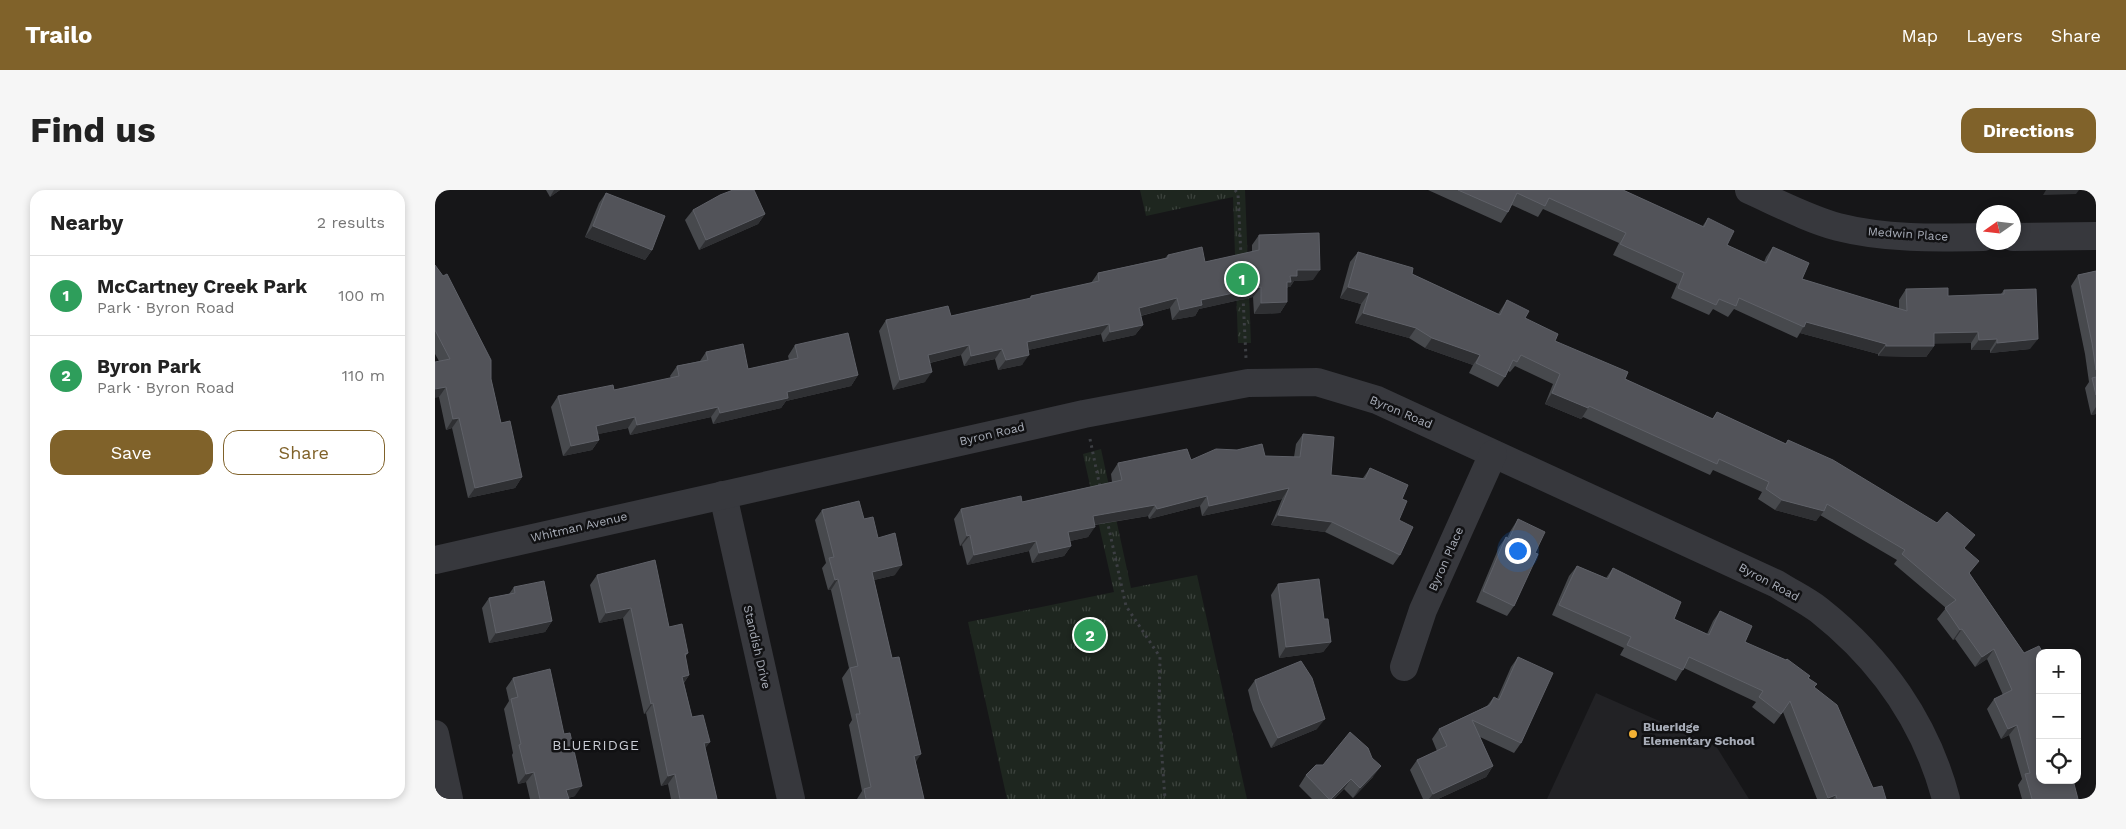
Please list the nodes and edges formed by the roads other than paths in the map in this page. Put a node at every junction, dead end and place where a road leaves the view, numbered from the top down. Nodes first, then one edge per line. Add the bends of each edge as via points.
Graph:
1 (1749, 190) edge
2 (2096, 236) edge
3 (1976, 237) edge
4 (2021, 237) edge
5 (1493, 454) junction
6 (723, 495) junction
7 (435, 560) edge
8 (1404, 668) dead end
9 (435, 734) edge
10 (449, 799) edge
11 (791, 799) edge
12 (1946, 799) edge

1 - 3 street, Medwin Place via 1837,226 1875,234
2 - 4 street
5 - 6 street, Byron Road via 1377,400 1317,382 1248,383 1084,414
5 - 8 street, Byron Place via 1423,610
5 - 12 street, Byron Road via 1777,584 1818,609 1857,644 1894,686 1919,726 1939,772
6 - 7 street, Whitman Avenue
6 - 11 street, Standish Drive
9 - 10 street

